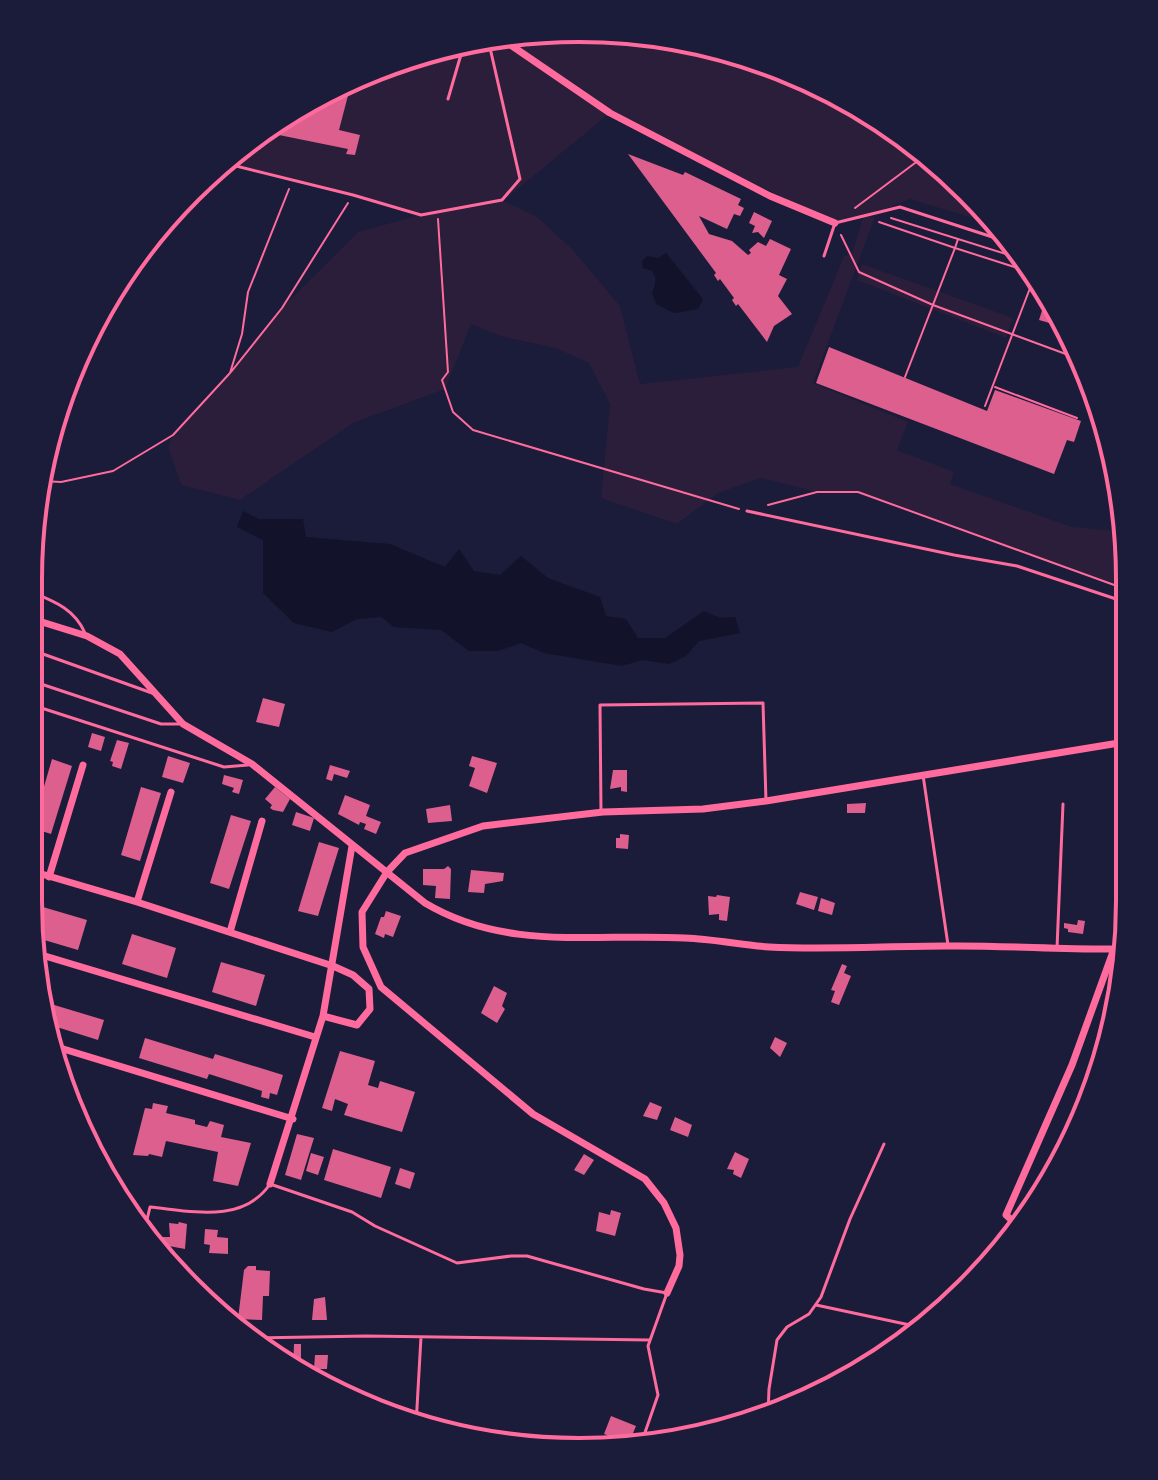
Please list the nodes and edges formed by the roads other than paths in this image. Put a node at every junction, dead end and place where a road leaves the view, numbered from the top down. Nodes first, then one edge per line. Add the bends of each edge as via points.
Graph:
1 (509, 47) edge
2 (497, 49) edge
3 (461, 55) edge
4 (448, 99) dead end
5 (236, 166) edge
6 (835, 223) junction
7 (993, 237) edge
8 (824, 256) dead end
9 (747, 511) road end
10 (42, 596) edge
11 (1116, 599) edge
12 (42, 622) edge
13 (87, 636) junction
14 (42, 654) edge
15 (42, 684) edge
16 (156, 694) junction
17 (42, 708) edge
18 (183, 724) junction
19 (1116, 743) edge
20 (252, 764) junction
21 (83, 765) dead end
22 (923, 775) junction
23 (171, 792) dead end
24 (766, 801) junction
25 (1063, 804) dead end
26 (601, 812) junction
27 (262, 821) dead end
28 (352, 846) junction
29 (387, 872) junction
30 (42, 875) edge
31 (49, 877) junction
32 (137, 902) junction
33 (230, 932) junction
34 (948, 946) junction
35 (1057, 948) junction
36 (1114, 949) edge
37 (45, 956) edge
38 (1112, 962) edge
39 (333, 966) junction
40 (381, 987) junction
41 (369, 989) junction
42 (323, 1016) junction
43 (315, 1037) junction
44 (63, 1049) edge
45 (293, 1119) junction
46 (884, 1144) dead end
47 (270, 1184) junction
48 (147, 1219) edge
49 (1011, 1219) edge
50 (667, 1293) junction
51 (816, 1305) junction
52 (909, 1325) edge
53 (421, 1337) junction
54 (268, 1338) edge
55 (649, 1340) junction
56 (768, 1404) edge
57 (417, 1413) edge
58 (645, 1433) edge

1 - 6 street via 610,113 770,196
2 - 5 lane via 520,179 502,200 421,215
3 - 4 lane
6 - 7 lane via 900,207
6 - 8 lane
9 - 11 lane via 1017,566
10 - 13 lane via 64,605
12 - 13 street
13 - 16 street via 120,654
14 - 16 lane
15 - 18 lane via 161,724
16 - 18 street
17 - 20 lane via 224,767
18 - 20 street
19 - 22 street
20 - 28 street
21 - 31 street
22 - 24 street
22 - 34 lane
23 - 32 street
24 - 26 street
24 - 26 lane via 763,703 600,705
25 - 35 lane
26 - 29 street via 483,826 405,853
27 - 33 street
28 - 29 street
28 - 39 street
29 - 34 street via 444,915 511,934 680,937 771,947
29 - 40 street via 362,912 363,947
30 - 31 street
31 - 32 street
32 - 33 street
33 - 39 street
34 - 35 street
35 - 36 street
37 - 43 street
38 - 49 street via 1006,1215
39 - 41 street
39 - 42 street
40 - 41 street
40 - 50 street via 533,1114 651,1186 671,1216 680,1255
41 - 42 street via 370,1009 357,1025
42 - 43 street
43 - 45 street
44 - 45 street
45 - 47 street
46 - 51 lane
47 - 48 lane via 255,1202 222,1213 150,1207
47 - 50 lane via 352,1212 457,1263 527,1256
50 - 55 lane
51 - 52 lane
51 - 56 lane via 777,1340
53 - 54 lane
53 - 55 lane
53 - 57 lane
55 - 58 lane via 658,1395

